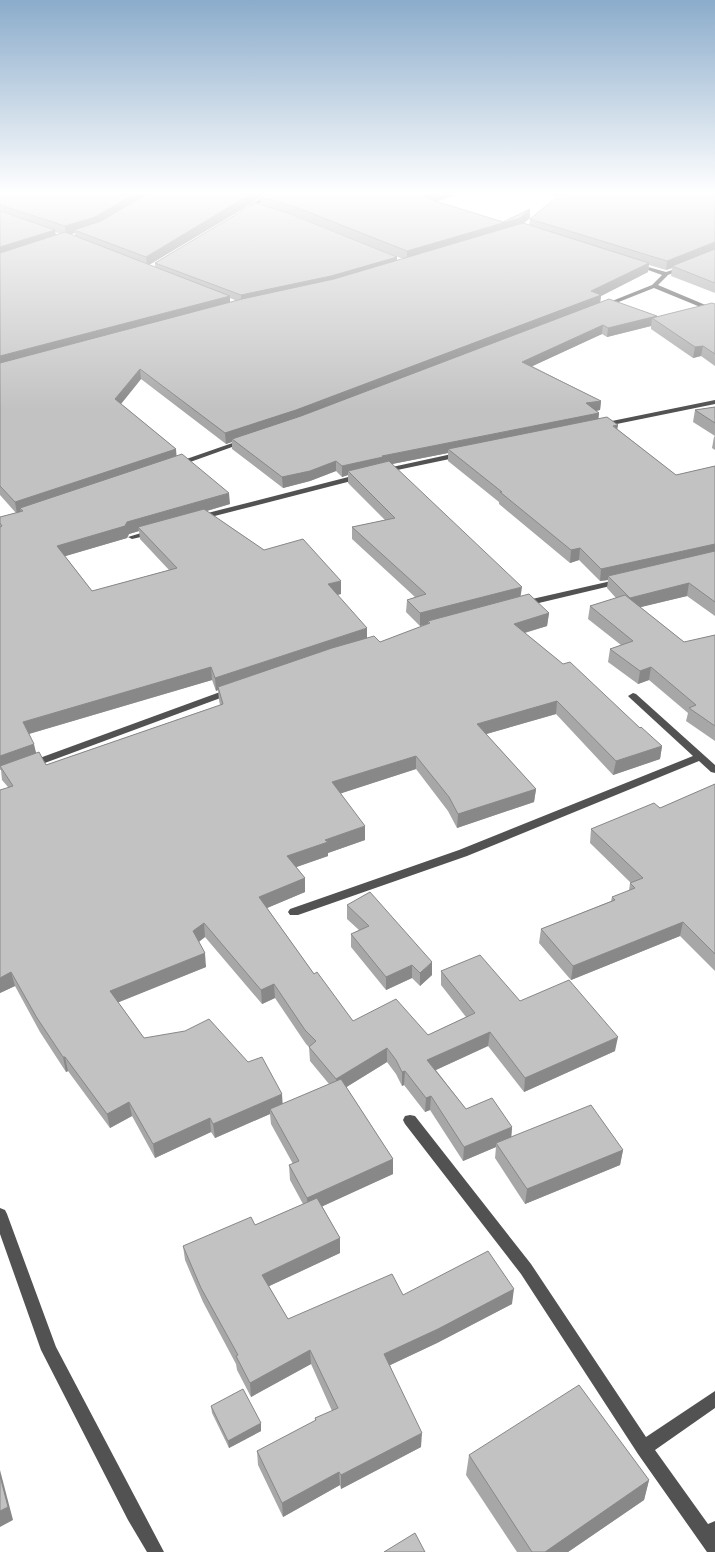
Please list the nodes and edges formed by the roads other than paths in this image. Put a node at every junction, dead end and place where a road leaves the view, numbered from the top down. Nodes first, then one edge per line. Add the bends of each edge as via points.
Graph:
1 (636, 264) edge
2 (687, 265) edge
3 (666, 274) junction
4 (654, 286) junction
5 (599, 308) edge
6 (715, 311) edge
7 (715, 402) edge
8 (594, 427) edge
9 (254, 438) edge
10 (466, 453) edge
11 (172, 466) edge
12 (193, 520) edge
13 (162, 528) edge
14 (132, 537) dead end
15 (631, 578) edge
16 (516, 605) edge
17 (239, 688) edge
18 (633, 696) dead end
19 (699, 757) junction
20 (22, 768) edge
21 (715, 770) edge
22 (294, 912) dead end
23 (410, 1120) dead end
24 (0, 1214) edge
25 (715, 1399) edge
26 (644, 1448) junction
27 (710, 1532) edge
28 (715, 1549) edge
29 (156, 1552) edge

1 - 3 street
2 - 3 street
3 - 4 street
4 - 5 street
4 - 6 street
7 - 8 street
9 - 11 street
10 - 12 street via 372,473
13 - 14 street
15 - 16 street
17 - 20 street
18 - 19 street
19 - 21 street
19 - 22 street via 463,853
23 - 26 street via 526,1269
24 - 29 street via 49,1350
25 - 26 street
26 - 27 street
27 - 28 street

